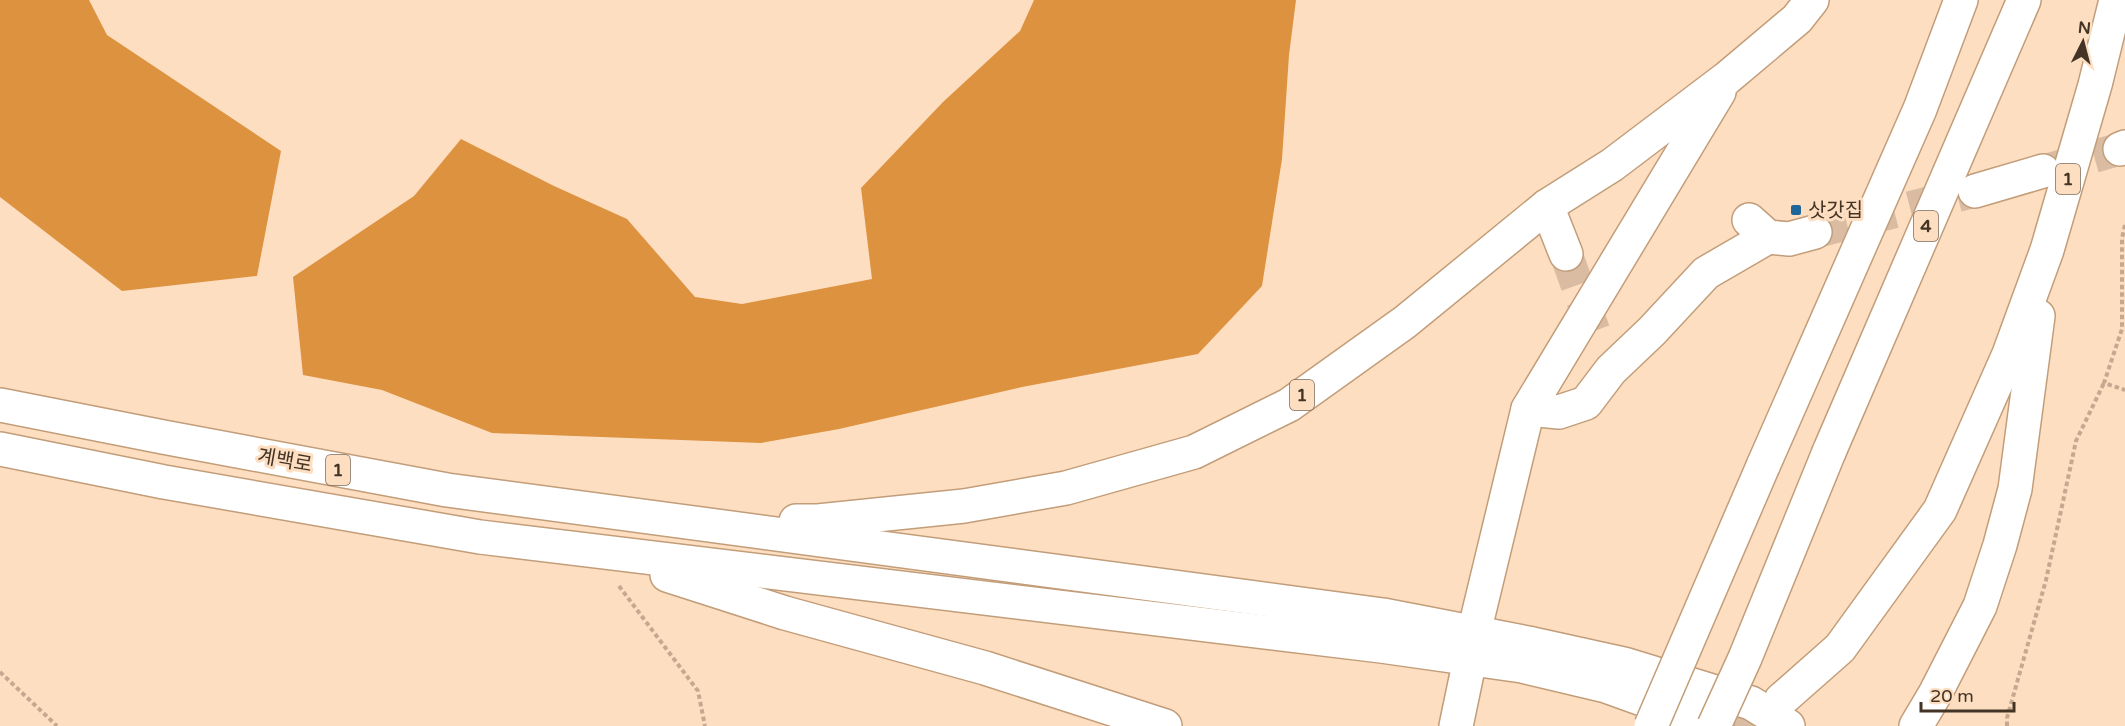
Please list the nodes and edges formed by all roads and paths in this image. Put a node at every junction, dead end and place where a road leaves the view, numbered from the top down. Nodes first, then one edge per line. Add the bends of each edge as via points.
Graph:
1 (1812, 0) edge
2 (1961, 0) edge
3 (2024, 0) edge
4 (2116, 0) edge
5 (1727, 78) junction
6 (2043, 171) tunnel mouth
7 (1975, 191) tunnel mouth
8 (1547, 206) junction
9 (2125, 225) edge
10 (1815, 232) tunnel mouth
11 (2047, 250) junction
12 (1566, 254) tunnel mouth
13 (2104, 383) junction
14 (2125, 390) edge
15 (0, 405) edge
16 (1528, 409) junction
17 (0, 449) edge
18 (678, 520) junction
19 (593, 552) junction
20 (1472, 646) junction
21 (0, 672) edge
22 (1784, 713) edge
23 (57, 726) edge
24 (705, 726) edge
25 (1165, 726) edge
26 (1456, 726) edge
27 (1651, 726) edge
28 (1716, 726) edge
29 (1916, 726) edge
30 (2007, 726) edge

1 - 5 main road, 1 via 1797,19
2 - 27 main road, bridge via 1920,109
3 - 28 main road, 4, bridge
4 - 11 main road, 1
5 - 8 main road, 1 via 1612,165
5 - 16 main road
6 - 7 main road
8 - 12 main road
8 - 18 main road, 1 via 1405,322 1289,405 1194,452 1066,488 964,506 818,521
9 - 13 path via 2122,329
10 - 16 main road via 1789,239 1758,228 1707,273 1652,331 1605,356 1586,403 1559,412
11 - 22 main road, 1 via 2010,354 1940,510 1840,648
11 - 29 main road via 2014,489 2000,545 1980,606
13 - 14 path
13 - 30 path via 2076,441 2046,579
15 - 18 main road, 계백로 / 1 via 447,490
16 - 20 main road
17 - 19 main road, 1 via 457,533
18 - 20 main road via 1383,615
19 - 20 main road via 1369,645
19 - 24 path via 698,691
19 - 25 main road via 784,613 986,668
20 - 22 main road via 1624,664
20 - 26 main road
20 - 28 main road via 1522,666 1606,686
21 - 23 path

